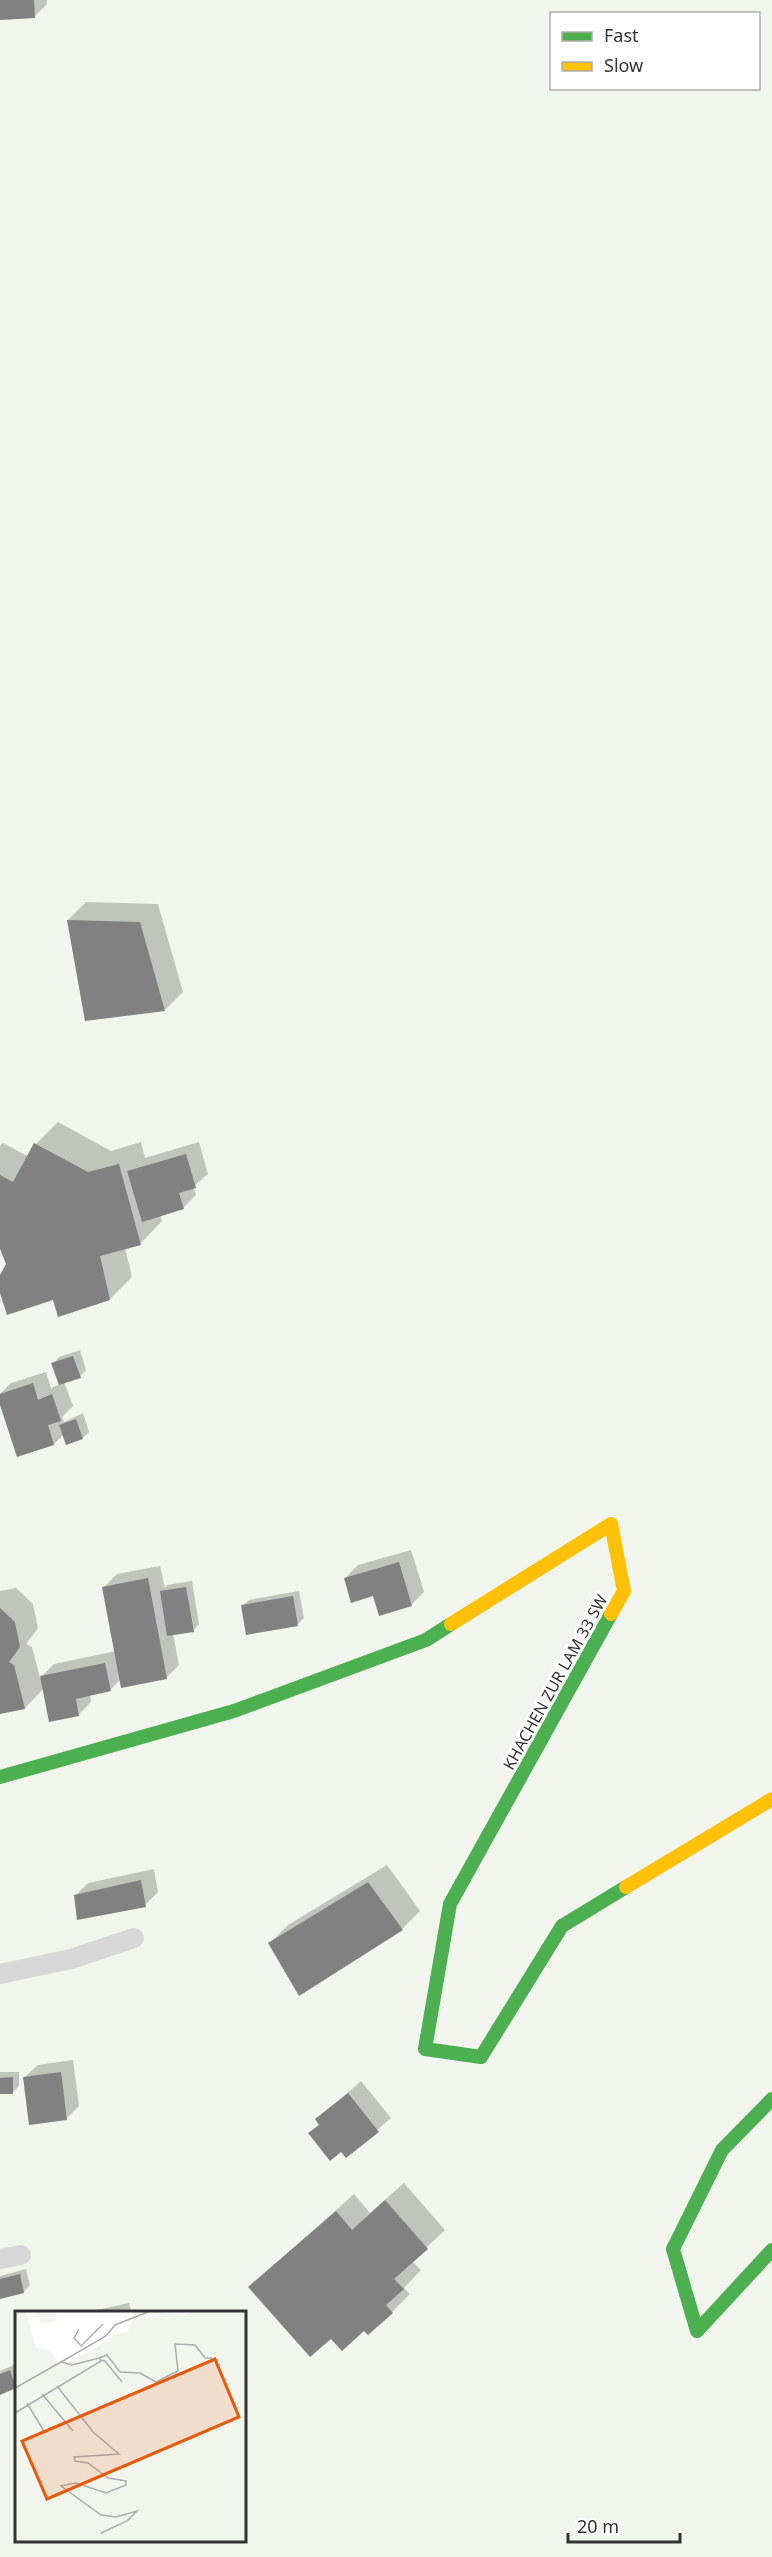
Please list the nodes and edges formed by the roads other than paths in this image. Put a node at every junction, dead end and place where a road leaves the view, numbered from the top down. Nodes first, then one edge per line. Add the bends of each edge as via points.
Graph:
1 (0, 1777) edge
2 (772, 1799) edge
3 (134, 1938) dead end
4 (0, 1974) edge
5 (772, 2098) edge
6 (772, 2250) edge
7 (21, 2255) dead end
8 (0, 2259) edge

1 - 2 street, KHACHEN ZUR LAM 33 SW via 234,1712 426,1640 611,1524 624,1591 450,1904 425,2049 481,2057 562,1926
3 - 4 lane via 71,1959
5 - 6 street via 722,2150 673,2249 697,2331
7 - 8 lane

